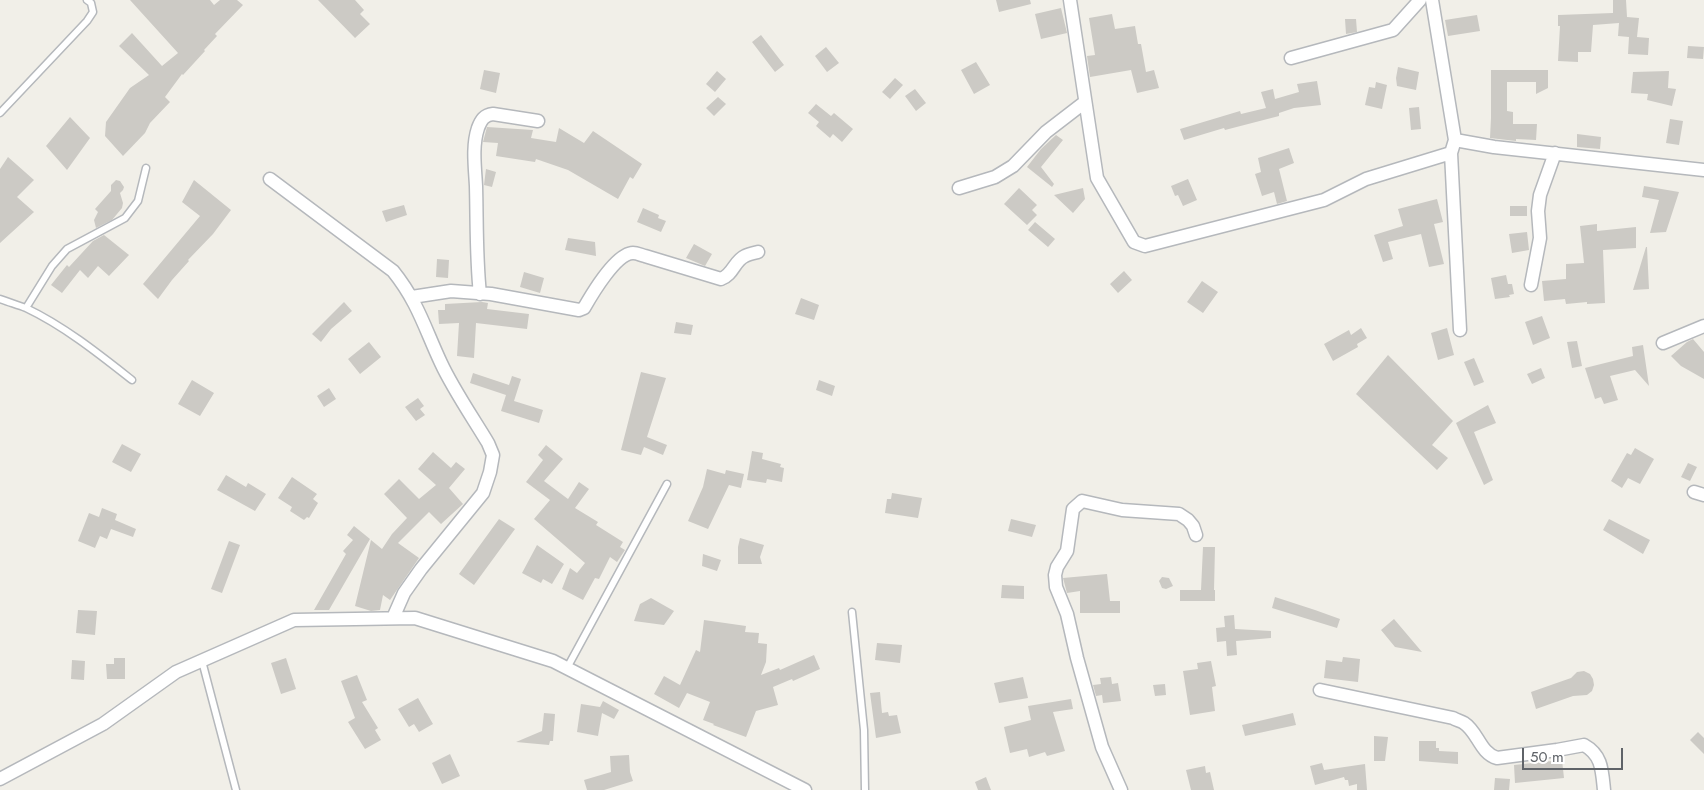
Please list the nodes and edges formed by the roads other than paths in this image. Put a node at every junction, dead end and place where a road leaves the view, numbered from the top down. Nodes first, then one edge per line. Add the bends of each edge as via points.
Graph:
1 (87, 0) edge
2 (1070, 0) edge
3 (1420, 0) edge
4 (1432, 0) edge
5 (1291, 58) dead end
6 (1085, 102) junction
7 (0, 113) edge
8 (538, 121) dead end
9 (1454, 140) junction
10 (1451, 153) junction
11 (1556, 154) junction
12 (146, 168) dead end
13 (1704, 170) edge
14 (270, 179) dead end
15 (959, 188) dead end
16 (758, 252) dead end
17 (1531, 285) dead end
18 (480, 294) junction
19 (412, 297) junction
20 (0, 299) edge
21 (26, 308) junction
22 (1704, 326) edge
23 (1460, 330) dead end
24 (1663, 343) dead end
25 (132, 380) dead end
26 (668, 484) dead end
27 (1196, 535) dead end
28 (852, 612) dead end
29 (393, 618) junction
30 (202, 661) junction
31 (567, 668) junction
32 (1320, 690) dead end
33 (0, 779) edge
34 (236, 790) edge
35 (805, 790) edge
36 (864, 790) edge
37 (1121, 790) edge
38 (1604, 790) edge

1 - 7 lane via 93,12 87,21
2 - 6 street
3 - 5 street via 1393,30
4 - 9 street
6 - 10 street via 1097,178 1134,242 1145,246 1324,200 1366,180
6 - 15 street via 1046,132 1013,166 995,177
8 - 18 street via 493,114 483,118 477,131 474,153
9 - 10 street
9 - 11 street
10 - 23 street
11 - 13 street
11 - 17 street via 1540,195 1540,238
12 - 21 lane via 138,201 125,218 67,249 52,266
14 - 19 street via 393,271
16 - 18 street via 745,256 731,273 721,279 632,253 604,274 580,310
18 - 19 street via 451,292
19 - 29 street via 441,364 493,454 483,492 421,569 404,593
20 - 21 lane
21 - 25 lane via 94,350
22 - 24 street
26 - 31 lane
27 - 37 street via 1193,526 1179,514 1122,510 1082,501 1073,509 1067,551 1055,575 1056,587 1067,614 1102,747
28 - 36 lane via 864,730
29 - 30 street via 294,620
29 - 31 street via 414,618
30 - 33 street via 176,672 103,724
30 - 34 lane
31 - 35 street
32 - 38 street via 1453,718 1465,723 1485,750 1497,758 1584,745 1598,756

